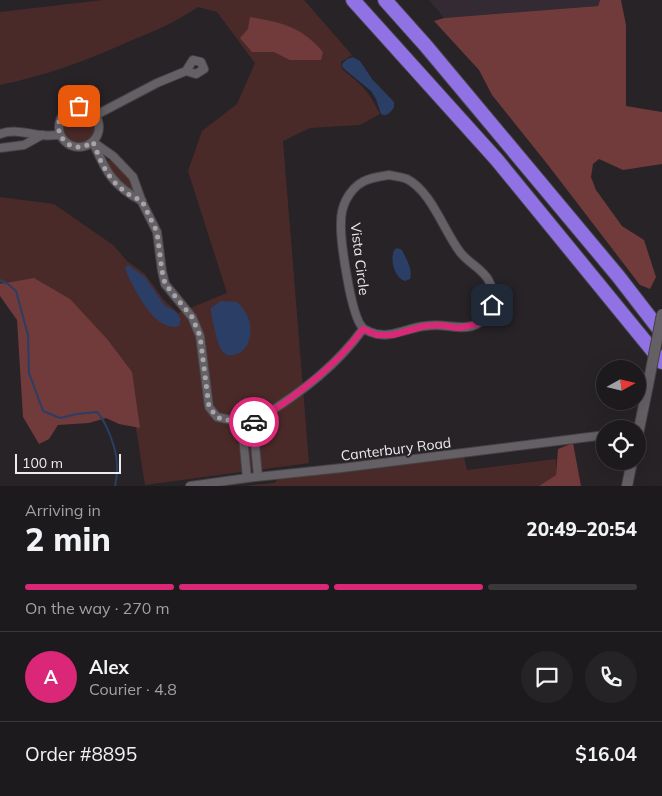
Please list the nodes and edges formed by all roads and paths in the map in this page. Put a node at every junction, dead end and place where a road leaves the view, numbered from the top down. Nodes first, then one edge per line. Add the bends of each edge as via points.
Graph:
1 (353, 0) edge
2 (385, 0) edge
3 (186, 71) dead end
4 (96, 115) junction
5 (0, 134) edge
6 (42, 135) junction
7 (60, 135) junction
8 (93, 142) junction
9 (0, 148) edge
10 (142, 201) junction
11 (662, 314) edge
12 (363, 329) junction
13 (662, 333) edge
14 (662, 362) edge
15 (260, 416) junction
16 (230, 420) junction
17 (641, 420) edge
18 (253, 423) junction
19 (242, 426) junction
20 (596, 436) edge
21 (630, 470) edge
22 (258, 476) junction
23 (247, 478) junction
24 (190, 486) edge
25 (627, 486) edge

1 - 14 highway via 497,160
2 - 13 highway via 618,276
3 - 4 street
4 - 7 street via 85,107 66,110 59,121
4 - 8 street via 99,129
5 - 6 street via 24,132
6 - 7 street
6 - 9 street via 24,145
7 - 8 street via 74,147
8 - 10 street via 134,177
8 - 10 street via 112,180 126,193
10 - 16 street via 157,232 165,284 192,317 200,336 209,407 217,417
11 - 17 street, bridge
12 - 12 street, Vista Circle via 377,335 393,335 424,326 459,328 477,324 492,305 493,294 488,280 460,253 419,188 407,179 389,175 368,179 354,188 344,202 341,222 344,259 356,315
12 - 15 street via 330,367 283,404
15 - 16 street via 245,410
15 - 18 street
16 - 19 street
18 - 19 street
18 - 22 street
19 - 23 street
20 - 22 street, Canterbury Road
21 - 25 street
22 - 23 street, Canterbury Road
23 - 24 street, Canterbury Road

